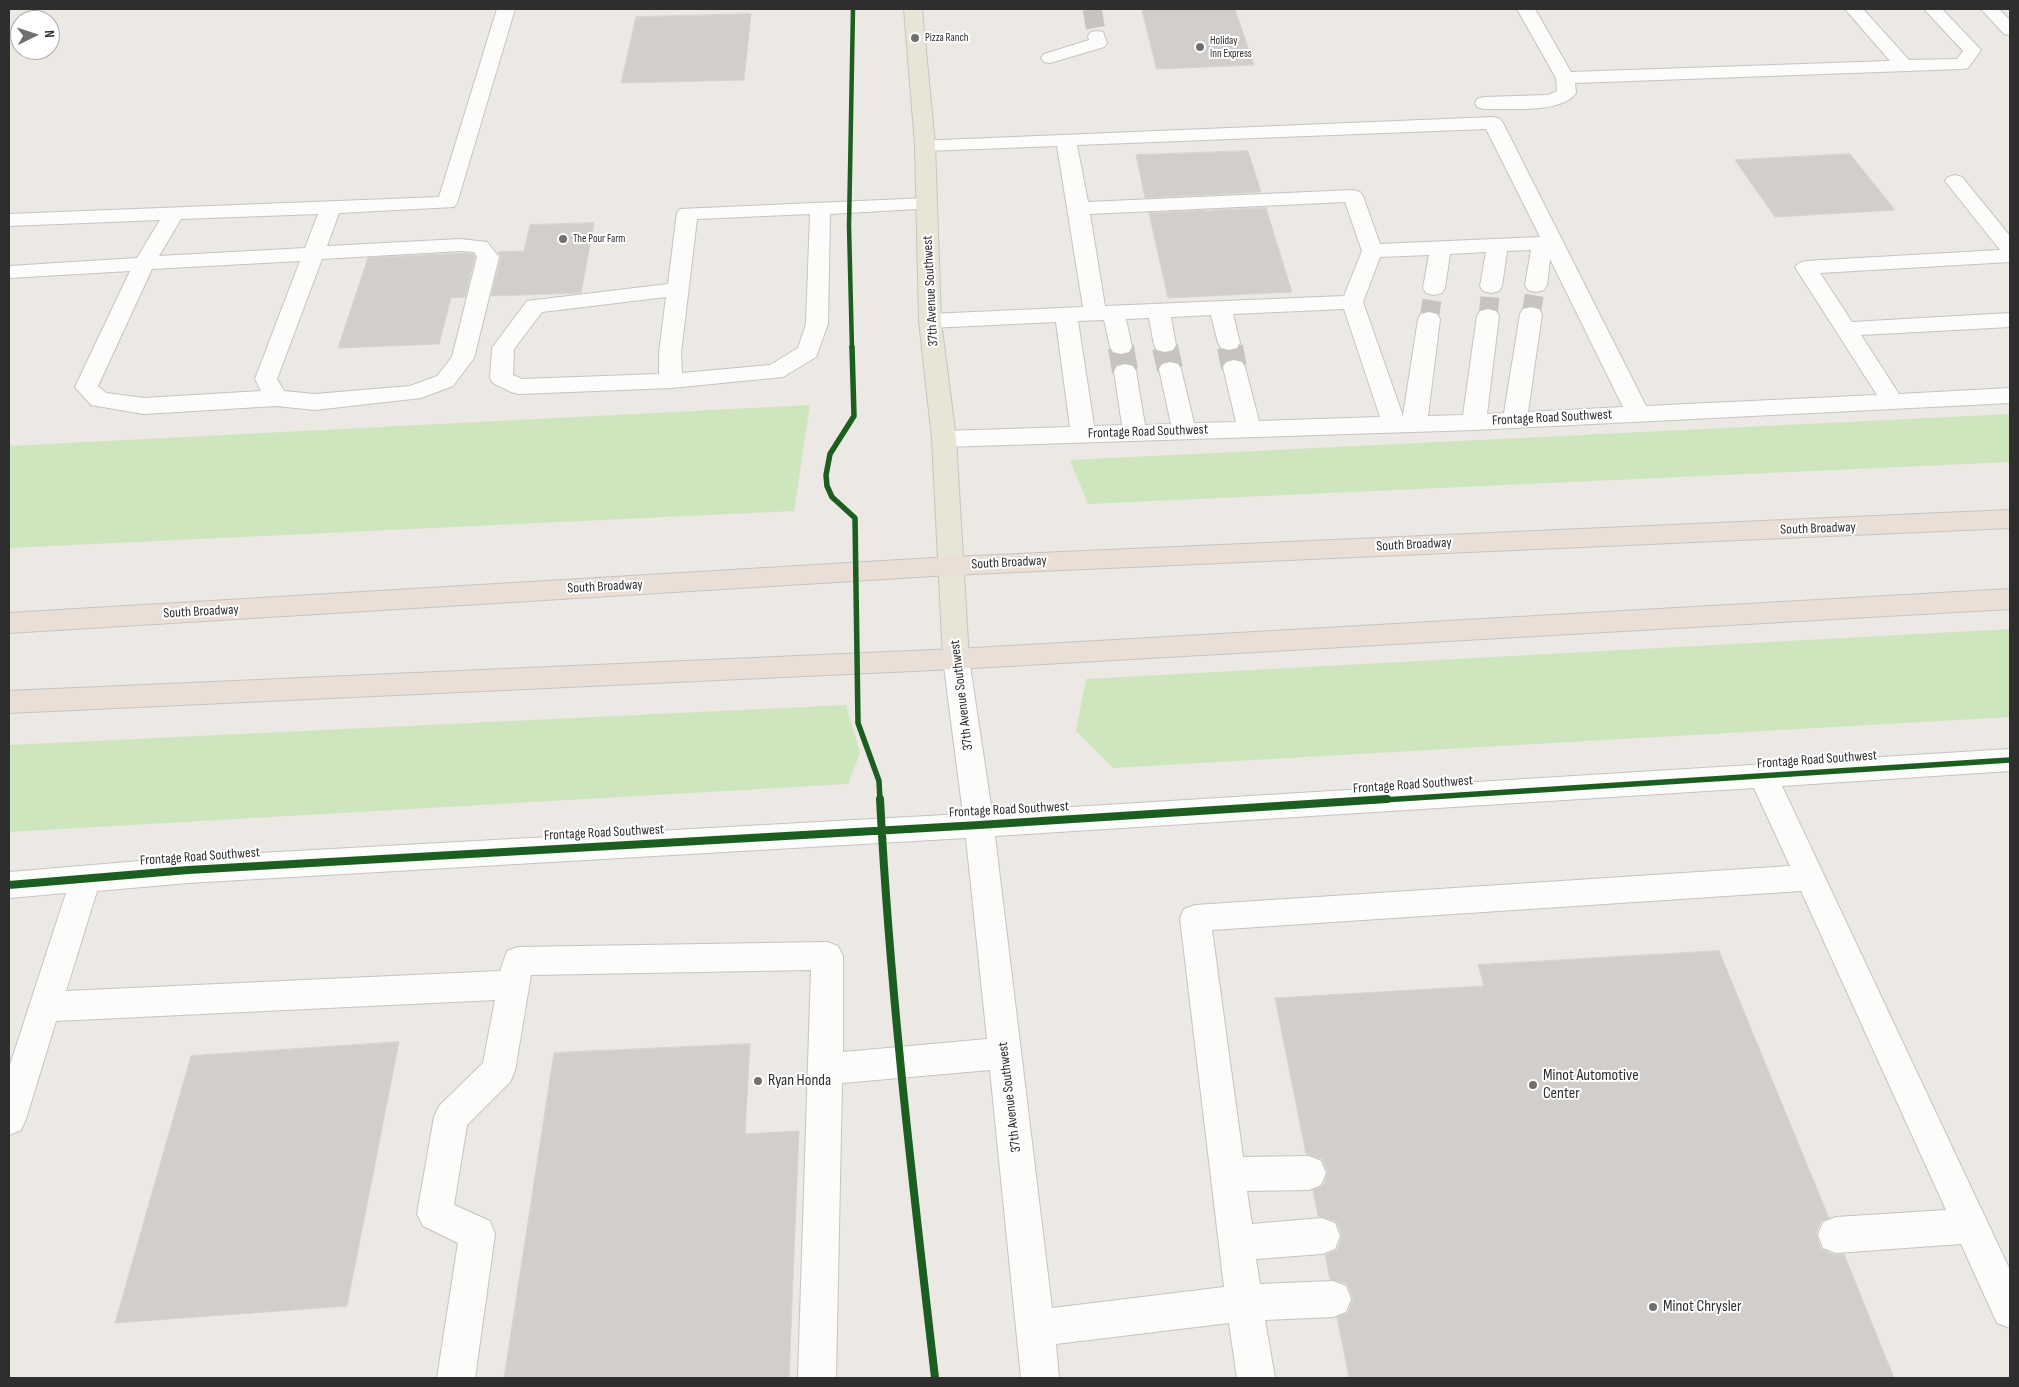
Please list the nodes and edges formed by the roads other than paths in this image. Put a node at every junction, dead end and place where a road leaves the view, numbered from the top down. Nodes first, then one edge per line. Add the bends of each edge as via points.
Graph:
1 (506, 9) edge
2 (913, 9) edge
3 (1526, 9) edge
4 (1854, 9) edge
5 (1933, 9) edge
6 (1990, 9) edge
7 (2009, 27) edge
8 (1097, 36) dead end
9 (1050, 58) dead end
10 (1904, 66) junction
11 (1566, 78) junction
12 (1484, 103) dead end
13 (1066, 140) junction
14 (925, 145) junction
15 (1955, 181) dead end
16 (927, 204) junction
17 (331, 208) junction
18 (820, 208) junction
19 (1078, 208) junction
20 (174, 214) junction
21 (9, 220) edge
22 (1547, 244) junction
23 (1497, 246) junction
24 (1441, 248) junction
25 (2010, 249) edge
26 (1372, 251) junction
27 (314, 254) junction
28 (2010, 256) edge
29 (144, 263) junction
30 (9, 272) edge
31 (1536, 285) tunnel mouth
32 (1491, 286) tunnel mouth
33 (1434, 288) tunnel mouth
34 (678, 289) junction
35 (1352, 302) junction
36 (1220, 308) junction
37 (1159, 311) junction
38 (1105, 313) junction
39 (1531, 314) tunnel mouth
40 (1066, 315) junction
41 (1488, 316) tunnel mouth
42 (1429, 319) tunnel mouth
43 (930, 320) junction
44 (2010, 320) edge
45 (1846, 328) junction
46 (1229, 343) tunnel mouth
47 (1166, 345) tunnel mouth
48 (1121, 347) tunnel mouth
49 (1234, 367) tunnel mouth
50 (1170, 369) tunnel mouth
51 (1125, 371) tunnel mouth
52 (671, 381) junction
53 (2010, 396) edge
54 (276, 398) junction
55 (1893, 402) junction
56 (1638, 414) junction
57 (1515, 420) junction
58 (1474, 422) junction
59 (1404, 424) junction
60 (1249, 429) junction
61 (1184, 431) junction
62 (1135, 432) junction
63 (1083, 434) junction
64 (944, 439) junction
65 (2010, 519) edge
66 (950, 566) junction
67 (2010, 599) edge
68 (9, 623) edge
69 (956, 659) junction
70 (9, 702) edge
71 (2010, 760) edge
72 (1763, 776) junction
73 (979, 825) junction
74 (86, 878) junction
75 (1809, 878) junction
76 (9, 885) edge
77 (514, 985) junction
78 (44, 1007) junction
79 (1005, 1053) junction
80 (826, 1069) junction
81 (9, 1118) edge
82 (1309, 1173) dead end
83 (1227, 1174) junction
84 (1972, 1226) junction
85 (1322, 1236) dead end
86 (1836, 1236) dead end
87 (1238, 1243) junction
88 (1334, 1299) dead end
89 (1244, 1303) junction
90 (2010, 1310) edge
91 (1036, 1328) junction
92 (456, 1378) edge
93 (817, 1378) edge
94 (1040, 1378) edge
95 (1256, 1378) edge

1 - 17 street via 447,203
2 - 14 main road, 37th Avenue Southwest
3 - 11 street
4 - 10 street
5 - 10 street via 1972,50 1962,64
6 - 7 street
8 - 9 street via 1098,44
10 - 11 street
11 - 12 street via 1567,93 1552,101
13 - 14 street
13 - 19 street
13 - 22 street via 1493,124
14 - 16 main road, 37th Avenue Southwest
15 - 25 street
16 - 18 street
16 - 43 main road, 37th Avenue Southwest
17 - 20 street
17 - 27 street
18 - 34 street via 687,213
18 - 52 street via 817,324 808,352 775,372
19 - 26 street via 1352,196
19 - 38 street
20 - 21 street
20 - 29 street
22 - 23 street
22 - 31 street
22 - 56 street
23 - 24 street
23 - 32 street
24 - 26 street
24 - 33 street
26 - 35 street
27 - 29 street
27 - 54 street via 266,379
27 - 54 street via 460,245 480,246 488,257 463,358 445,381 413,393 315,402
28 - 45 street via 1806,267
29 - 30 street
29 - 54 street via 86,387 99,400 144,406
34 - 52 street via 670,353
34 - 52 street via 535,306 503,348 501,378 519,387
35 - 36 street
35 - 59 street
36 - 37 street
36 - 46 street
37 - 38 street
37 - 47 street
38 - 40 street
38 - 48 street
39 - 57 street
40 - 43 street
40 - 63 street
41 - 58 street
42 - 59 street
43 - 64 main road, 37th Avenue Southwest
44 - 45 street
45 - 55 street
49 - 60 street
50 - 61 street
51 - 62 street
53 - 55 street, Frontage Road Southwest
55 - 56 street, Frontage Road Southwest
56 - 57 street, Frontage Road Southwest
57 - 58 street, Frontage Road Southwest
58 - 59 street, Frontage Road Southwest
59 - 60 street, Frontage Road Southwest
60 - 61 street, Frontage Road Southwest
61 - 62 street, Frontage Road Southwest
62 - 63 street, Frontage Road Southwest
63 - 64 street, Frontage Road Southwest
64 - 66 main road, 37th Avenue Southwest
65 - 66 highway, South Broadway
66 - 68 highway, South Broadway
66 - 69 main road, 37th Avenue Southwest
67 - 69 highway
69 - 70 highway
69 - 73 street, 37th Avenue Southwest
71 - 72 street, Frontage Road Southwest
72 - 73 street, Frontage Road Southwest
72 - 75 street
73 - 74 street, Frontage Road Southwest
73 - 79 street, 37th Avenue Southwest
74 - 76 street, Frontage Road Southwest
74 - 78 street
75 - 83 street via 1195,918
75 - 84 street
77 - 78 street
77 - 80 street via 518,961 827,956
77 - 92 street via 498,1071 451,1117 435,1214 477,1234
78 - 81 street
79 - 80 street
79 - 91 street, 37th Avenue Southwest
80 - 93 street
82 - 83 street
83 - 87 street
84 - 86 street
84 - 90 street
85 - 87 street
87 - 89 street
88 - 89 street
89 - 91 street
89 - 95 street
91 - 94 street, 37th Avenue Southwest

